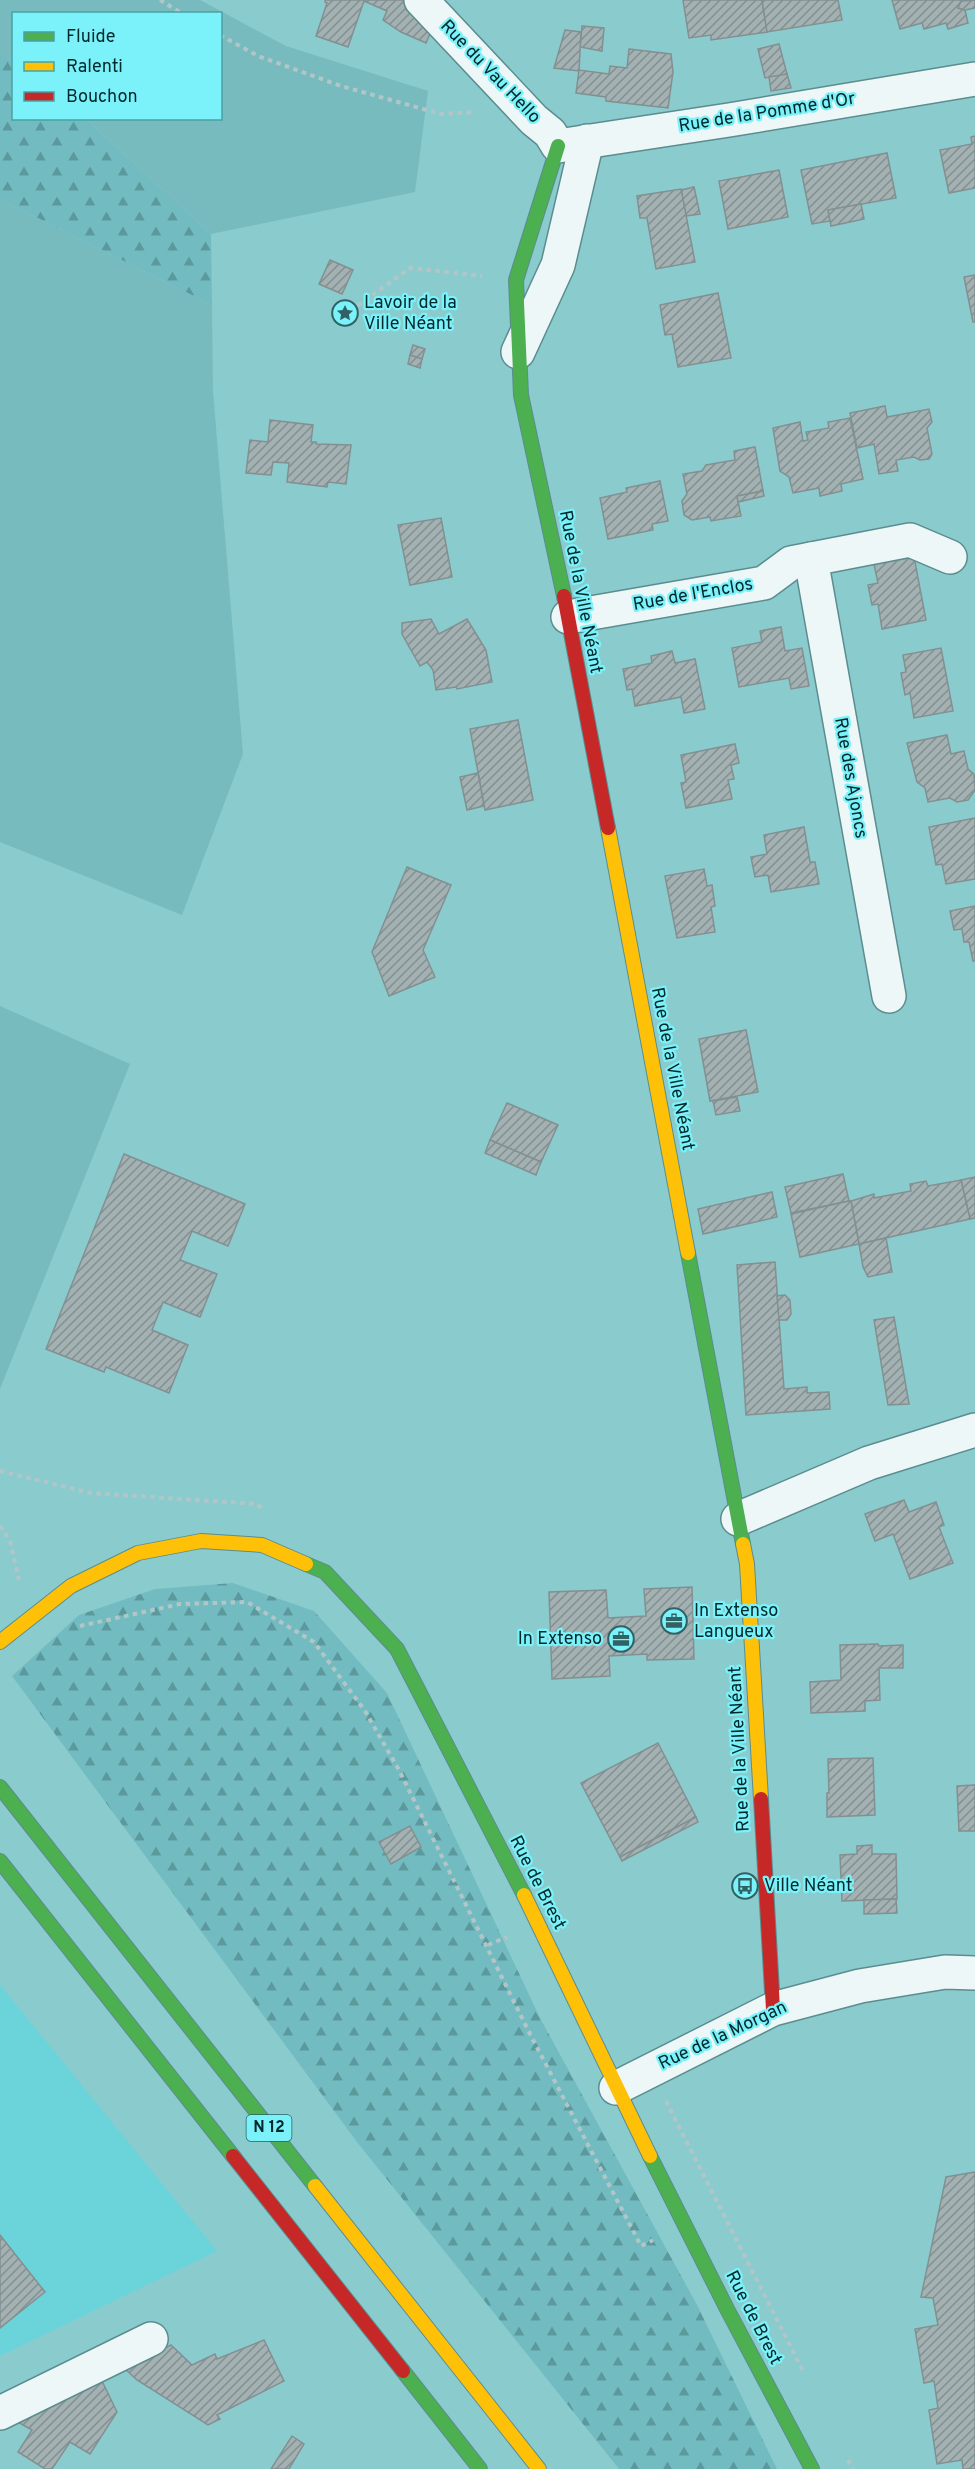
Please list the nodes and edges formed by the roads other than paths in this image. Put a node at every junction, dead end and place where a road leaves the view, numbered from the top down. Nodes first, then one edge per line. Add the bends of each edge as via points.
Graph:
1 (421, 0) edge
2 (975, 79) edge
3 (573, 143) junction
4 (518, 352) junction
5 (950, 556) dead end
6 (811, 559) junction
7 (568, 617) junction
8 (889, 996) dead end
9 (975, 1430) edge
10 (738, 1519) junction
11 (0, 1642) edge
12 (0, 1787) edge
13 (0, 1862) edge
14 (975, 1973) edge
15 (773, 2010) junction
16 (616, 2088) junction
17 (151, 2338) dead end
18 (0, 2413) edge
19 (480, 2469) edge
20 (539, 2469) edge
21 (812, 2469) edge

1 - 3 street, Rue du Vau Hello via 534,120 550,133
2 - 3 street, Rue de la Pomme d'Or
3 - 4 street via 558,265
3 - 4 main road, Rue de la Ville Néant via 516,280
4 - 7 main road, Rue de la Ville Néant via 522,395
5 - 6 street, Rue de l'Enclos via 910,540
6 - 7 street, Rue de l'Enclos via 792,563 764,583
6 - 8 street, Rue des Ajoncs
7 - 10 main road, Rue de la Ville Néant
9 - 10 street via 870,1463
10 - 15 main road, Rue de la Ville Néant via 747,1564
11 - 16 main road, Rue de Brest via 71,1586 138,1553 201,1541 262,1545 325,1572 397,1649 539,1924
12 - 20 main road, N 12
13 - 19 main road, N 12
14 - 15 street, Rue de la Morgan via 945,1972 860,1986
15 - 16 street, Rue de la Morgan
16 - 21 main road, Rue de Brest
17 - 18 street

